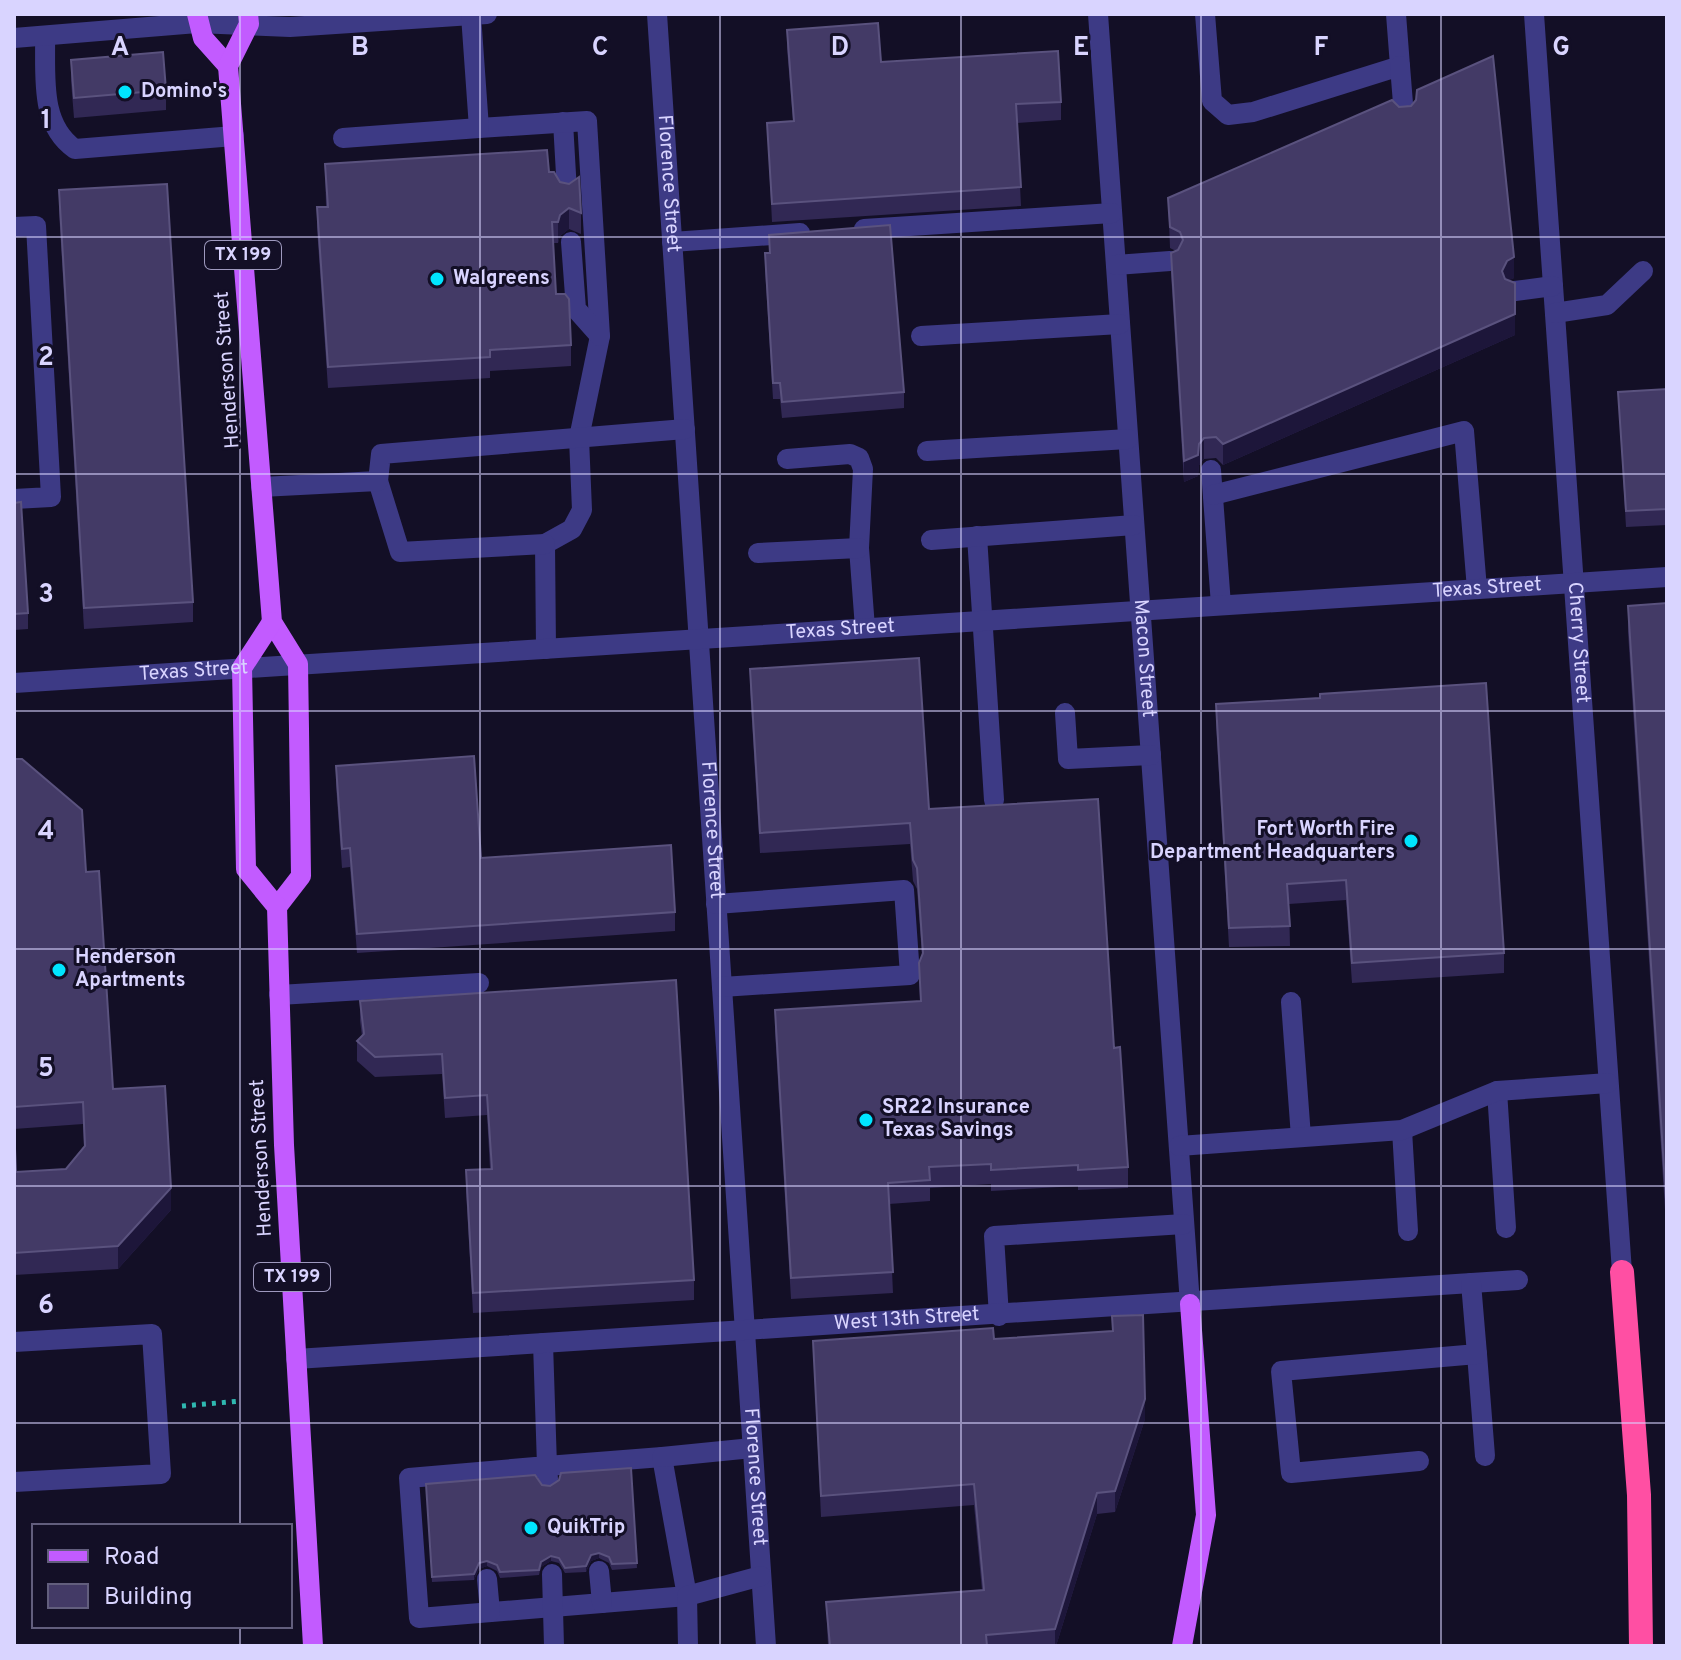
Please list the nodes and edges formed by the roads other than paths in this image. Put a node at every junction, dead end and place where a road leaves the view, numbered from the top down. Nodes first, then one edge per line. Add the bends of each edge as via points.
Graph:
1 (487, 14) edge
2 (657, 14) edge
3 (1098, 14) edge
4 (1205, 14) edge
5 (1396, 14) edge
6 (1534, 14) edge
7 (471, 15) edge
8 (197, 18) edge
9 (248, 19) edge
10 (45, 36) junction
11 (14, 38) edge
12 (228, 66) junction
13 (1400, 66) junction
14 (1404, 116) edge
15 (563, 122) junction
16 (479, 128) junction
17 (234, 136) junction
18 (343, 138) dead end
19 (567, 192) edge
20 (1112, 213) junction
21 (14, 227) edge
22 (845, 230) edge
23 (814, 232) edge
24 (571, 242) edge
25 (672, 242) junction
26 (1170, 261) edge
27 (1116, 265) junction
28 (1643, 271) dead end
29 (1553, 286) junction
30 (1515, 291) edge
31 (1555, 313) junction
32 (1120, 324) junction
33 (600, 336) junction
34 (921, 336) dead end
35 (685, 429) junction
36 (579, 438) junction
37 (1128, 439) junction
38 (927, 451) dead end
39 (787, 459) dead end
40 (1211, 470) edge
41 (378, 481) junction
42 (261, 487) junction
43 (1213, 495) junction
44 (14, 499) edge
45 (1134, 525) junction
46 (977, 536) junction
47 (931, 540) dead end
48 (545, 544) junction
49 (859, 548) junction
50 (758, 553) dead end
51 (1667, 577) edge
52 (1573, 583) junction
53 (1477, 589) junction
54 (1221, 605) junction
55 (1140, 610) junction
56 (983, 621) junction
57 (272, 622) junction
58 (865, 628) junction
59 (699, 639) junction
60 (546, 649) junction
61 (298, 664) junction
62 (242, 668) junction
63 (14, 683) edge
64 (1065, 713) dead end
65 (1151, 755) junction
66 (994, 800) dead end
67 (716, 904) junction
68 (277, 907) junction
69 (479, 983) dead end
70 (722, 987) junction
71 (279, 995) junction
72 (1291, 1002) dead end
73 (1608, 1083) junction
74 (1497, 1091) junction
75 (1402, 1130) junction
76 (1301, 1137) junction
77 (1179, 1146) junction
78 (1184, 1224) junction
79 (1506, 1228) dead end
80 (1408, 1231) dead end
81 (1622, 1272) joint
82 (1518, 1280) dead end
83 (1471, 1283) junction
84 (1190, 1304) junction
85 (999, 1316) junction
86 (745, 1333) junction
87 (14, 1342) edge
88 (543, 1343) junction
89 (1477, 1354) junction
90 (296, 1359) junction
91 (752, 1448) junction
92 (1485, 1456) dead end
93 (662, 1457) junction
94 (1419, 1461) dead end
95 (548, 1473) junction
96 (14, 1482) edge
97 (599, 1571) dead end
98 (552, 1574) dead end
99 (761, 1576) junction
100 (487, 1579) dead end
101 (687, 1596) junction
102 (602, 1603) junction
103 (553, 1607) junction
104 (490, 1612) junction
105 (313, 1646) edge
106 (554, 1646) edge
107 (688, 1646) edge
108 (766, 1646) edge
109 (1182, 1646) edge
110 (1641, 1646) edge

1 - 7 street
2 - 25 street, Florence Street
3 - 20 street, Macon Street
4 - 13 street via 1212,101 1228,115
5 - 13 street
6 - 29 street, Cherry Street
7 - 9 street via 290,27
7 - 16 street
8 - 9 street
8 - 10 street
8 - 12 main road via 203,38
9 - 12 main road
10 - 11 street
10 - 17 street via 49,118 60,139 75,149
12 - 17 main road, Henderson Street / TX 199
13 - 14 street
15 - 16 street
15 - 19 street
15 - 33 street via 587,121
16 - 18 street
17 - 42 main road, Henderson Street / TX 199
20 - 22 street
20 - 27 street, Macon Street
21 - 44 street via 36,226 51,497
23 - 25 street
24 - 33 street via 576,309
25 - 35 street, Florence Street
26 - 27 street
27 - 32 street, Macon Street
28 - 31 street via 1607,305
29 - 30 street
29 - 31 street, Cherry Street
31 - 52 street, Cherry Street
32 - 34 street
32 - 37 street, Macon Street
33 - 36 street
35 - 36 street
35 - 59 street, Florence Street
36 - 41 street via 381,454
36 - 48 street via 582,510 572,529
37 - 38 street
37 - 45 street, Macon Street
39 - 49 street via 850,454 859,458
40 - 43 street
41 - 42 street
41 - 48 street via 400,552
42 - 57 main road, Henderson Street / TX 199
43 - 53 street via 1464,431
43 - 54 street
45 - 46 street
45 - 55 street, Macon Street
46 - 47 street
46 - 56 street
48 - 60 street
49 - 50 street
49 - 58 street
51 - 52 street, Texas Street
52 - 53 street, Texas Street
52 - 73 street, Cherry Street
53 - 54 street, Texas Street
54 - 55 street, Texas Street
55 - 56 street, Texas Street
55 - 65 street, Macon Street
56 - 58 street, Texas Street
56 - 66 street
57 - 61 main road, Henderson Street / TX 199
57 - 62 main road
58 - 59 street, Texas Street
59 - 60 street, Texas Street
59 - 67 street, Florence Street
60 - 61 street, Texas Street
61 - 62 street, Texas Street
61 - 68 main road via 301,876
62 - 63 street, Texas Street
62 - 68 main road via 246,869
64 - 65 street via 1068,759
65 - 77 street, Macon Street
67 - 70 street, Florence Street
67 - 70 street via 904,890 910,975
68 - 71 main road, Henderson Street / TX 199
69 - 71 street
70 - 86 street, Florence Street
71 - 90 main road, Henderson Street / TX 199
72 - 76 street
73 - 74 street
73 - 81 street, Cherry Street
74 - 75 street
74 - 79 street
75 - 76 street
75 - 80 street
76 - 77 street
77 - 78 street, Macon Street
78 - 84 street, Macon Street
78 - 85 street via 994,1236
81 - 110 highway via 1639,1495
82 - 83 street, West 13th Street
83 - 84 street, West 13th Street
83 - 89 street
84 - 85 street, West 13th Street
84 - 109 main road via 1206,1515
85 - 86 street, West 13th Street
86 - 88 street, West 13th Street
86 - 91 street, Florence Street
87 - 96 street via 152,1334 161,1474
88 - 90 street, West 13th Street
88 - 95 street
89 - 92 street
89 - 94 street via 1281,1371 1291,1473
90 - 105 main road, Henderson Street / TX 199
91 - 93 street
91 - 99 street, Florence Street
93 - 95 street
93 - 101 street
95 - 104 street via 409,1478 419,1618
97 - 102 street
98 - 103 street
99 - 101 street
99 - 108 street, Florence Street
100 - 104 street
101 - 102 street
101 - 107 street
102 - 103 street
103 - 104 street
103 - 106 street

